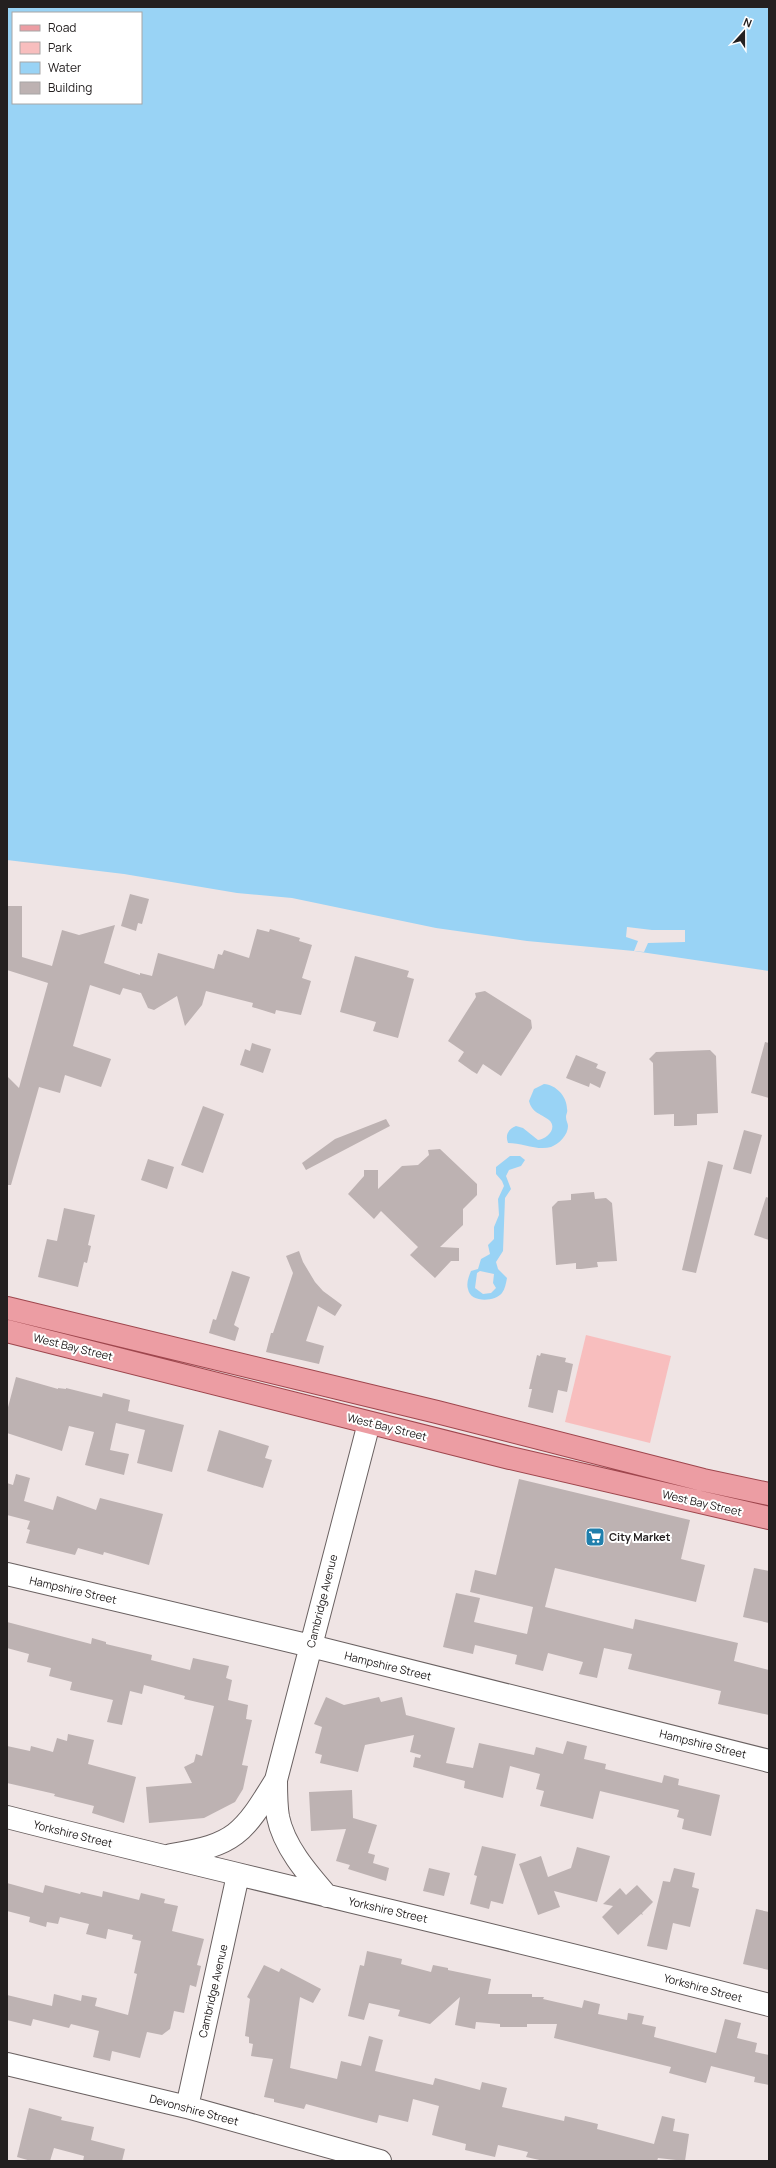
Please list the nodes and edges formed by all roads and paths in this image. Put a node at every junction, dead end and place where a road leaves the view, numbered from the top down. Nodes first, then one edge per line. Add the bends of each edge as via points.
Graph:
1 (7, 1308) edge
2 (7, 1331) edge
3 (370, 1423) junction
4 (769, 1494) edge
5 (769, 1518) edge
6 (7, 1574) edge
7 (311, 1646) junction
8 (769, 1761) edge
9 (276, 1780) junction
10 (7, 1817) edge
11 (161, 1856) junction
12 (238, 1875) junction
13 (327, 1896) junction
14 (769, 2005) edge
15 (7, 2064) edge
16 (187, 2107) junction
17 (380, 2161) edge

1 - 4 main road, West Bay Street via 703,1480
2 - 3 main road, West Bay Street
3 - 5 main road, West Bay Street
3 - 7 street, Cambridge Avenue
6 - 7 street, Hampshire Street
7 - 8 street, Hampshire Street
7 - 9 street, Cambridge Avenue
9 - 11 street, Cambridge Avenue via 258,1810 233,1837 196,1851
9 - 13 street, Cambridge Avenue via 278,1818 284,1834 307,1873
10 - 11 street, Yorkshire Street
11 - 12 street, Yorkshire Street
12 - 13 street, Yorkshire Street
12 - 16 street, Cambridge Avenue
13 - 14 street, Yorkshire Street
15 - 16 street, Devonshire Street
16 - 17 street, Devonshire Street

